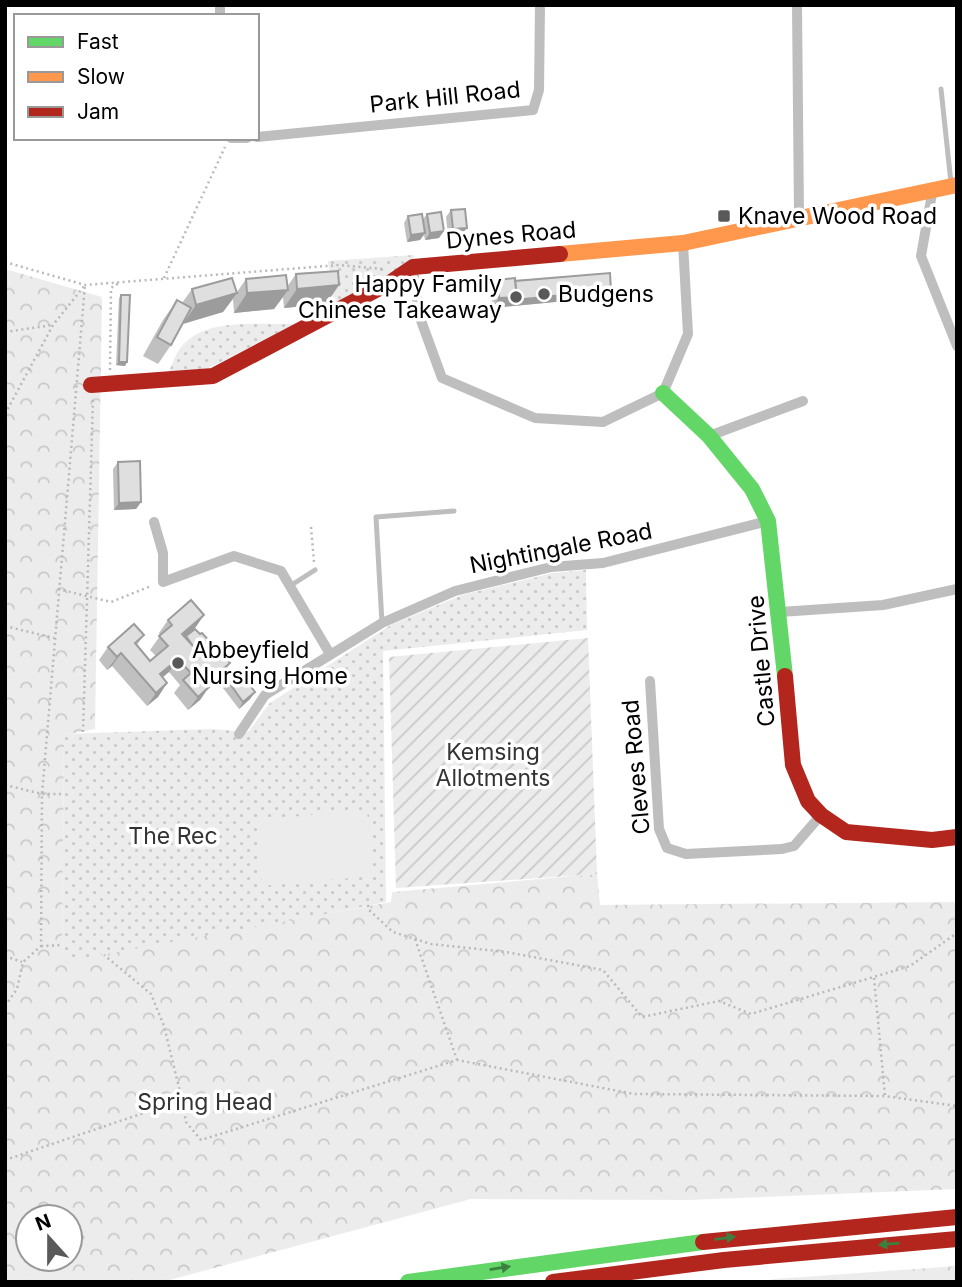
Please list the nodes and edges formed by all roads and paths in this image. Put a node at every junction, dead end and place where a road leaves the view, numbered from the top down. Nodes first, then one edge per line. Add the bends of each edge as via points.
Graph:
1 (540, 5) edge
2 (797, 5) edge
3 (941, 89) dead end
4 (259, 137) edge
5 (234, 140) edge
6 (954, 186) edge
7 (933, 188) junction
8 (799, 216) junction
9 (683, 243) junction
10 (5, 262) edge
11 (413, 267) junction
12 (164, 278) junction
13 (121, 282) junction
14 (85, 285) junction
15 (53, 325) junction
16 (5, 332) edge
17 (957, 346) edge
18 (98, 384) junction
19 (663, 393) junction
20 (803, 401) dead end
21 (5, 414) edge
22 (709, 436) junction
23 (454, 511) dead end
24 (768, 521) junction
25 (154, 522) dead end
26 (311, 527) dead end
27 (315, 570) joint
28 (163, 582) junction
29 (290, 586) junction
30 (58, 589) junction
31 (957, 590) edge
32 (85, 594) junction
33 (780, 612) junction
34 (382, 624) junction
35 (5, 626) edge
36 (54, 638) junction
37 (330, 654) junction
38 (650, 681) dead end
39 (83, 732) dead end
40 (239, 734) dead end
41 (5, 785) edge
42 (42, 794) junction
43 (63, 794) dead end
44 (821, 815) junction
45 (957, 837) edge
46 (368, 905) dead end
47 (957, 933) edge
48 (415, 939) junction
49 (62, 945) dead end
50 (41, 946) junction
51 (104, 955) dead end
52 (5, 956) edge
53 (23, 962) junction
54 (874, 978) junction
55 (5, 1006) edge
56 (457, 1060) junction
57 (885, 1096) junction
58 (182, 1100) junction
59 (957, 1106) edge
60 (5, 1160) edge
61 (957, 1217) edge
62 (957, 1239) edge
63 (408, 1282) edge
64 (553, 1282) edge

1 - 4 street, Park Hill Road via 539,90 533,110
2 - 8 street
3 - 6 lane
5 - 12 path
6 - 7 main road, Dynes Road
7 - 8 main road, Dynes Road
7 - 17 street via 921,256
8 - 9 main road, Dynes Road
9 - 11 main road, Dynes Road
9 - 19 street via 688,334
10 - 14 path
11 - 12 path via 379,270 339,265
11 - 18 main road, Dynes Road via 213,376
11 - 19 street via 419,315 442,378 535,418 603,422
12 - 13 path
13 - 14 path
13 - 18 path via 111,288
14 - 15 path
14 - 30 path
15 - 16 path
15 - 21 path
18 - 32 path
19 - 22 main road, Castle Drive
20 - 22 street
22 - 24 main road, Castle Drive via 752,489
23 - 34 lane via 376,517
24 - 33 main road, Castle Drive
24 - 34 street, Nightingale Road via 615,560 551,567 454,591
25 - 28 street via 163,553
26 - 27 path
27 - 29 lane
28 - 29 street via 234,556 281,571
28 - 32 path via 111,602
29 - 37 street
30 - 32 path
30 - 36 path
31 - 33 street via 883,605
32 - 39 path
33 - 44 main road, Castle Drive via 793,765 801,788
34 - 37 street, Nightingale Road
35 - 36 path
36 - 42 path
37 - 40 street, Nightingale Road via 265,695
38 - 44 street, Cleves Road via 659,829 673,852 782,849 794,846
41 - 42 path
42 - 43 path
42 - 50 path
44 - 45 main road, Castle Drive via 846,832 932,840
46 - 48 path via 393,932
47 - 54 path via 910,965
48 - 54 path via 603,970 642,1017 719,1001 751,1014
48 - 56 path
49 - 50 path
50 - 53 path
51 - 58 path via 150,994 164,1026
52 - 53 path
53 - 55 path via 17,989
54 - 57 path
56 - 57 path via 634,1094
56 - 58 path via 201,1140 186,1122
57 - 59 path
58 - 60 path
63 -> 61 main road via 671,1244
62 -> 64 main road

